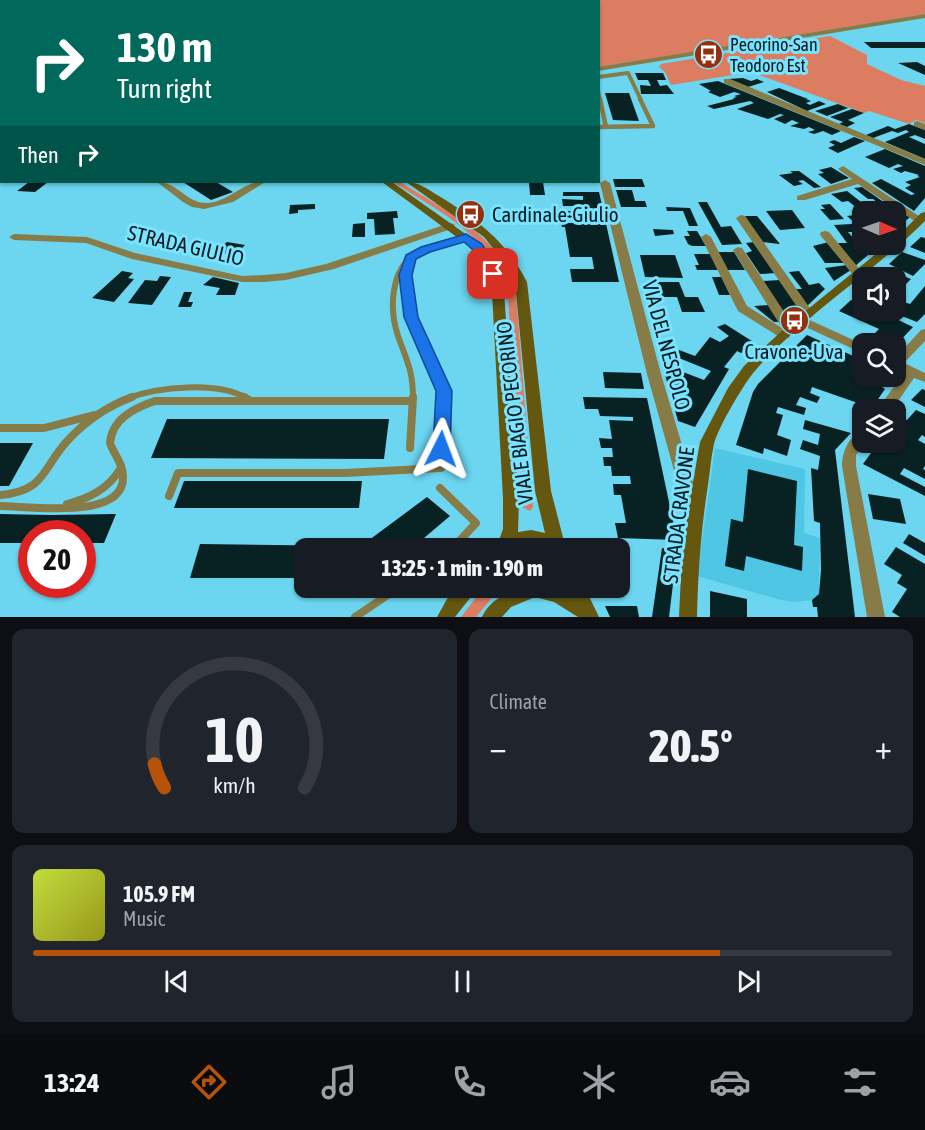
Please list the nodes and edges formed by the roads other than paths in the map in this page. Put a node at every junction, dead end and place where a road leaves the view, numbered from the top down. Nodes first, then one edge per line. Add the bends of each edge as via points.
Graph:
1 (925, 16) edge
2 (600, 69) edge
3 (600, 77) edge
4 (727, 81) dead end
5 (600, 100) edge
6 (606, 126) junction
7 (600, 127) edge
8 (925, 162) edge
9 (843, 169) dead end
10 (860, 180) junction
11 (162, 183) edge
12 (259, 183) edge
13 (387, 183) edge
14 (412, 183) edge
15 (605, 183) dead end
16 (801, 198) dead end
17 (741, 218) dead end
18 (921, 222) edge
19 (450, 226) junction
20 (825, 234) dead end
21 (906, 235) edge
22 (14, 237) dead end
23 (706, 237) dead end
24 (466, 238) junction
25 (738, 250) dead end
26 (881, 255) edge
27 (410, 257) junction
28 (852, 267) edge
29 (867, 267) edge
30 (852, 279) edge
31 (805, 317) junction
32 (787, 332) junction
33 (925, 333) edge
34 (852, 343) edge
35 (906, 353) edge
36 (919, 375) edge
37 (895, 399) edge
38 (249, 400) junction
39 (412, 401) junction
40 (96, 414) junction
41 (0, 428) edge
42 (410, 448) dead end
43 (852, 450) edge
44 (121, 468) junction
45 (440, 488) dead end
46 (0, 495) edge
47 (169, 496) dead end
48 (0, 506) edge
49 (56, 506) junction
50 (695, 517) junction
51 (462, 538) edge
52 (508, 538) edge
53 (522, 538) edge
54 (543, 538) edge
55 (555, 538) edge
56 (384, 598) edge
57 (459, 598) edge
58 (515, 598) edge
59 (567, 598) edge
60 (581, 598) edge
61 (356, 617) edge
62 (446, 617) edge
63 (491, 617) edge
64 (591, 617) edge
65 (688, 617) edge
66 (876, 617) edge

1 - 2 street
3 - 6 lane via 628,73 653,126
4 - 8 street
5 - 6 lane
6 - 7 lane
9 - 10 street
10 - 16 street
10 - 18 street
11 - 12 street via 194,204 209,206
13 - 19 main road
14 - 55 main road, VIALE BIAGIO PECORINO via 487,232 506,254 521,282 543,491
15 - 50 street, VIA DEL NESPOLO
17 - 31 street
18 - 21 main road, STRADA CRAVONE
19 - 22 street, STRADA GIULIO via 320,269 254,279 141,258 87,240
19 - 24 main road
20 - 28 street
23 - 32 street via 742,308
24 - 27 lane
24 - 52 main road via 484,257 498,292 511,499
25 - 32 street
26 - 29 main road, STRADA CRAVONE
27 - 39 lane via 400,271 393,302 398,336 411,368
27 - 47 lane via 406,275 411,317 444,391 441,468 345,474 178,473
30 - 31 main road, STRADA CRAVONE
31 - 32 main road, STRADA CRAVONE
31 - 34 street
32 - 50 main road, STRADA CRAVONE via 748,369 707,442
33 - 35 street
36 - 37 street
38 - 39 lane
38 - 40 lane via 230,389 152,390
38 - 44 lane via 164,400 132,411 111,436 112,450
39 - 42 lane
40 - 41 lane via 44,428
40 - 46 lane via 66,442 39,482 28,489
43 - 66 street via 849,466
44 - 49 lane via 104,490 87,499
44 - 49 lane via 124,483 114,498 94,506
45 - 51 lane via 476,523
48 - 49 lane
50 - 65 main road, STRADA CRAVONE
53 - 54 main road
56 - 61 lane
57 - 62 main road
58 - 63 main road
59 - 64 main road
60 - 64 main road

